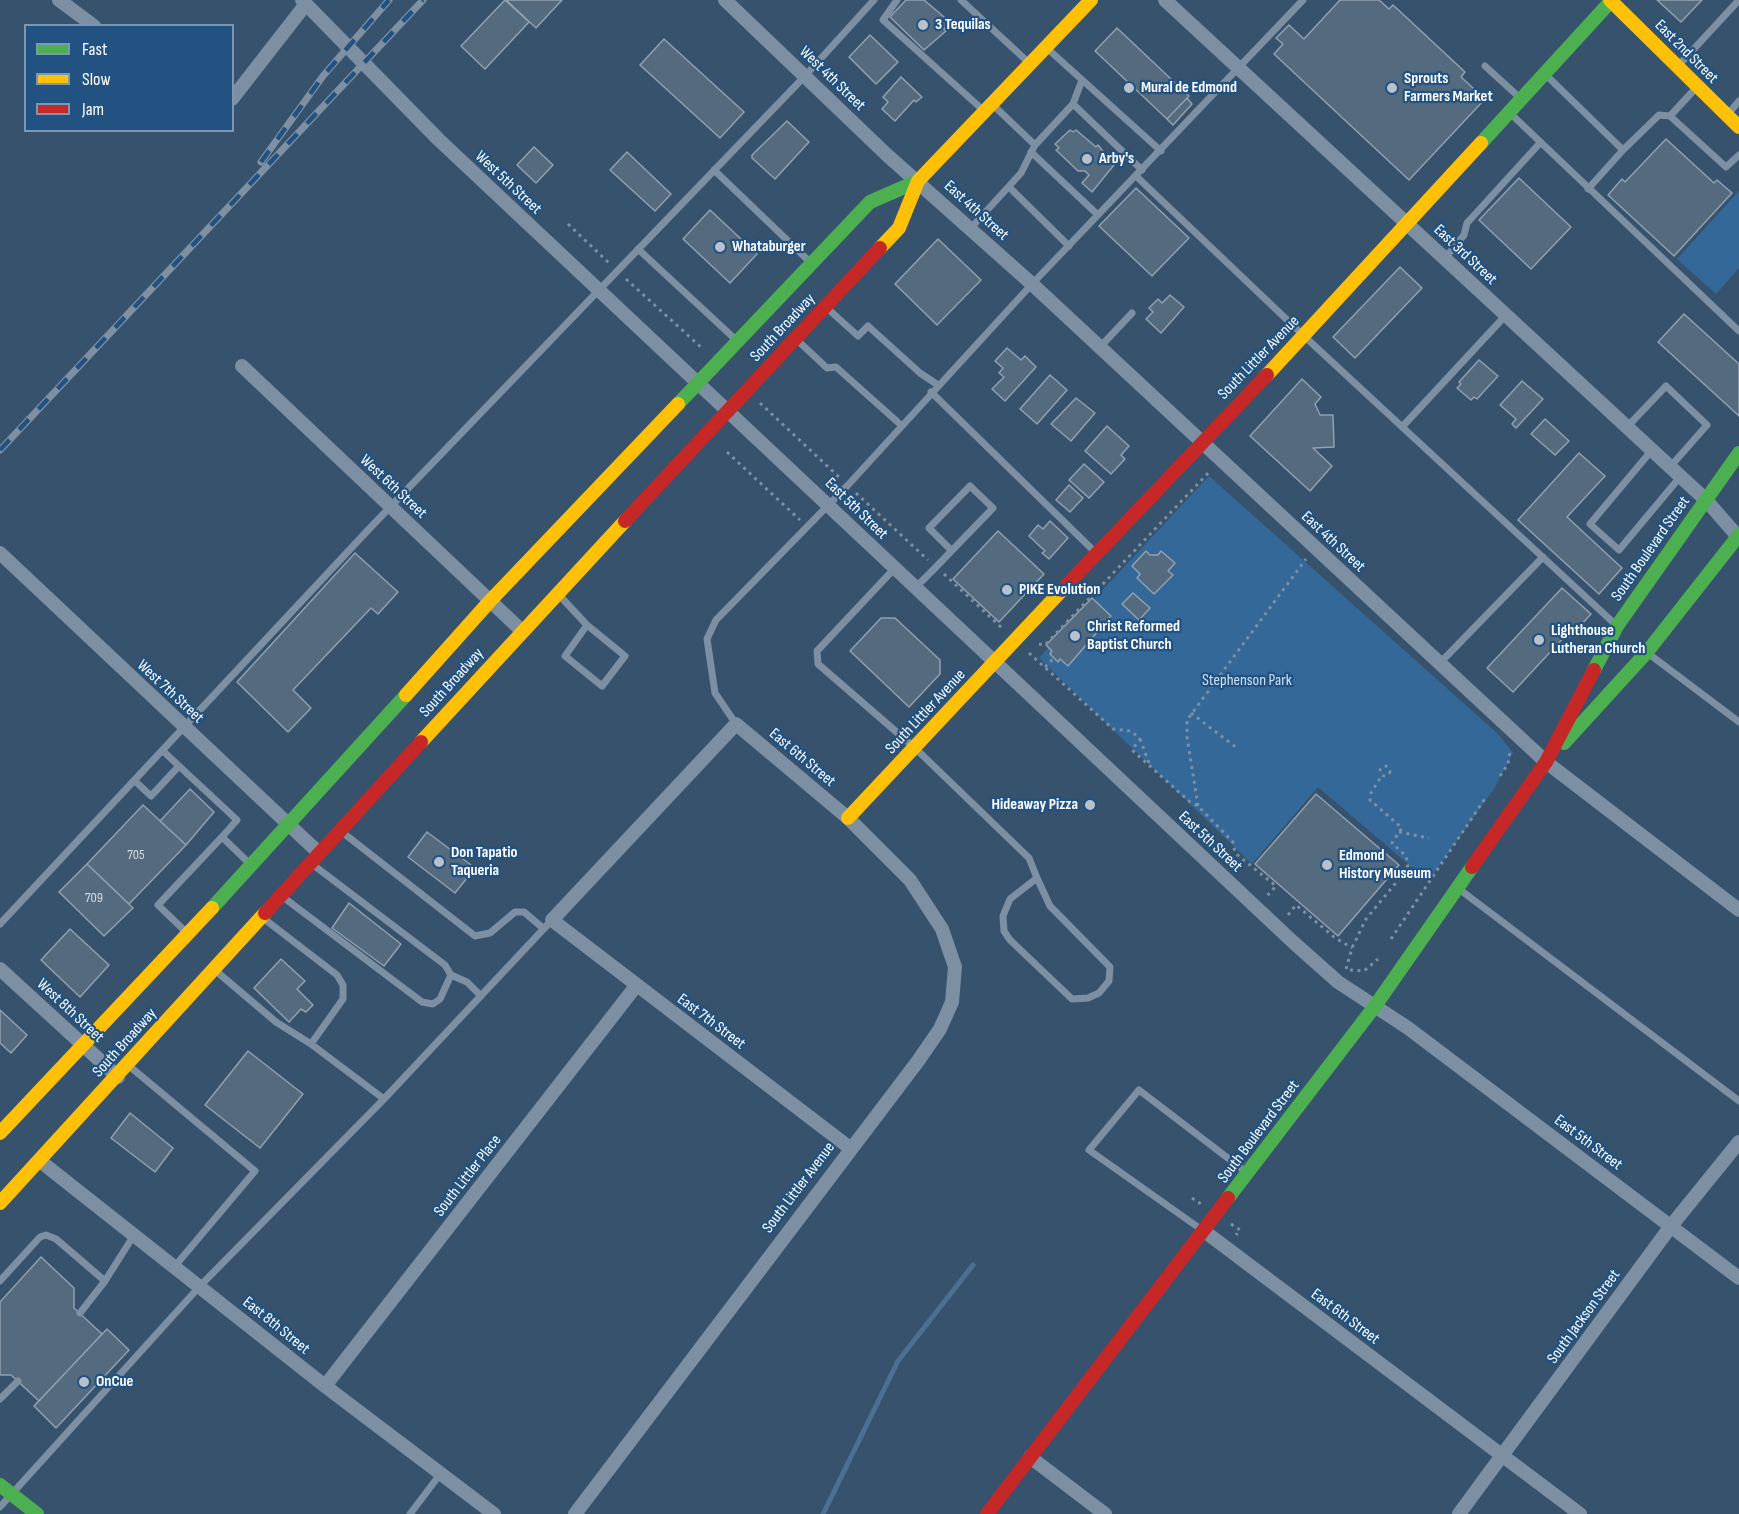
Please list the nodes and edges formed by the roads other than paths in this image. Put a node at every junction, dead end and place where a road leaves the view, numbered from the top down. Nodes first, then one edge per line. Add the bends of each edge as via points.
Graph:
1 (59, 0) edge
2 (725, 0) edge
3 (874, 0) edge
4 (897, 0) edge
5 (962, 0) edge
6 (1091, 0) edge
7 (1165, 0) edge
8 (1303, 0) edge
9 (1611, 0) edge
10 (1739, 0) edge
11 (304, 2) edge
12 (91, 24) edge
13 (1046, 47) junction
14 (1030, 64) junction
15 (1485, 66) dead end
16 (1677, 67) junction
17 (1238, 69) junction
18 (1544, 74) junction
19 (805, 76) junction
20 (1082, 80) junction
21 (1697, 86) junction
22 (234, 96) edge
23 (1521, 99) junction
24 (1739, 101) edge
25 (1073, 104) junction
26 (988, 108) junction
27 (1509, 112) junction
28 (1670, 116) junction
29 (1727, 116) junction
30 (1739, 127) edge
31 (1540, 143) junction
32 (1035, 145) junction
33 (1623, 150) junction
34 (1161, 151) junction
35 (1031, 153) junction
36 (1739, 155) edge
37 (714, 170) junction
38 (1142, 170) junction
39 (1136, 176) junction
40 (918, 181) junction
41 (1009, 187) junction
42 (1588, 189) junction
43 (1098, 215) junction
44 (1406, 222) junction
45 (970, 229) junction
46 (1069, 246) junction
47 (638, 249) junction
48 (1445, 258) junction
49 (812, 264) junction
50 (1032, 284) junction
51 (598, 290) junction
52 (825, 307) junction
53 (1132, 313) dead end
54 (1506, 315) junction
55 (1739, 332) edge
56 (1304, 336) junction
57 (795, 339) junction
58 (738, 342) junction
59 (1100, 347) junction
60 (242, 366) dead end
61 (697, 383) junction
62 (938, 385) junction
63 (931, 392) junction
64 (728, 410) junction
65 (901, 426) junction
66 (1627, 427) junction
67 (1402, 428) junction
68 (1202, 442) junction
69 (1652, 450) junction
70 (1739, 453) edge
71 (1675, 472) junction
72 (1706, 500) junction
73 (828, 505) junction
74 (390, 507) junction
75 (1739, 537) edge
76 (951, 550) junction
77 (1096, 552) junction
78 (0, 553) edge
79 (1543, 557) junction
80 (894, 569) junction
81 (915, 588) junction
82 (557, 593) junction
83 (490, 601) junction
84 (587, 625) junction
85 (1617, 626) junction
86 (522, 631) junction
87 (1647, 652) junction
88 (994, 663) junction
89 (1439, 664) junction
90 (1739, 722) edge
91 (736, 724) junction
92 (184, 728) junction
93 (915, 748) junction
94 (163, 751) junction
95 (1546, 762) junction
96 (179, 766) junction
97 (135, 781) junction
98 (848, 818) junction
99 (288, 826) junction
100 (340, 830) junction
101 (222, 837) junction
102 (315, 858) junction
103 (251, 866) junction
104 (1037, 878) junction
105 (1458, 888) junction
106 (281, 896) junction
107 (1739, 910) edge
108 (261, 917) junction
109 (0, 924) edge
110 (548, 925) junction
111 (188, 934) junction
112 (0, 969) edge
113 (214, 970) junction
114 (451, 975) junction
115 (636, 986) junction
116 (481, 996) junction
117 (1376, 1006) junction
118 (311, 1044) junction
119 (83, 1046) junction
120 (128, 1065) junction
121 (118, 1077) junction
122 (384, 1099) junction
123 (1739, 1101) edge
124 (0, 1133) edge
125 (1739, 1142) edge
126 (850, 1148) junction
127 (40, 1161) junction
128 (1248, 1174) junction
129 (0, 1203) edge
130 (1671, 1226) junction
131 (1204, 1231) junction
132 (134, 1234) junction
133 (175, 1266) junction
134 (1739, 1278) edge
135 (0, 1281) edge
136 (105, 1281) junction
137 (200, 1286) junction
138 (80, 1313) dead end
139 (18, 1381) dead end
140 (325, 1386) junction
141 (0, 1399) edge
142 (1502, 1455) junction
143 (1030, 1457) junction
144 (441, 1473) junction
145 (0, 1485) edge
146 (12, 1495) junction
147 (0, 1507) edge
148 (37, 1514) edge
149 (410, 1514) edge
150 (494, 1514) edge
151 (575, 1514) edge
152 (987, 1514) edge
153 (1105, 1514) edge
154 (1458, 1514) edge
155 (1580, 1514) edge

1 - 12 street
2 - 19 street, West 4th Street
3 - 19 lane
4 - 26 lane via 883,20
5 - 14 lane
6 - 13 main road, South Broadway
7 - 17 street, East 3rd Street
8 - 17 lane
9 - 16 main road, East 2nd Street
9 - 18 main road, South Littler Avenue
10 - 16 lane
11 - 22 street
11 - 51 street, West 5th Street via 438,139
13 - 14 main road, South Broadway
13 - 20 lane
14 - 26 main road, South Broadway
15 - 23 lane
16 - 21 main road, East 2nd Street
17 - 34 lane
17 - 44 street, East 3rd Street
18 - 23 main road, South Littler Avenue
18 - 33 lane
19 - 37 lane
19 - 40 street, West 4th Street
20 - 25 lane
20 - 34 lane
21 - 28 lane
21 - 29 main road, East 2nd Street
23 - 27 main road, South Littler Avenue
24 - 29 lane
25 - 32 lane
25 - 38 lane
26 - 32 lane
26 - 40 main road, South Broadway
27 - 31 lane
27 - 44 main road, South Littler Avenue
28 - 33 lane via 1659,115
28 - 36 lane via 1726,167
29 - 30 main road, East 2nd Street
31 - 42 lane
31 - 48 lane via 1467,223 1464,235
32 - 35 lane
33 - 42 lane
34 - 38 lane
35 - 41 lane
35 - 43 lane
37 - 47 lane
37 - 49 lane
38 - 39 lane
39 - 43 lane
39 - 56 lane
40 - 45 street, East 4th Street
40 - 49 main road, South Broadway via 870,202
40 - 52 main road, South Broadway via 898,228
41 - 45 lane
41 - 46 lane
42 - 55 lane
43 - 46 lane
44 - 48 street, East 3rd Street
44 - 56 main road, South Littler Avenue
45 - 50 street, East 4th Street
46 - 50 lane
47 - 51 lane
47 - 58 lane
48 - 54 street, East 3rd Street
49 - 58 main road, South Broadway
50 - 59 street, East 4th Street
50 - 62 lane
51 - 61 street, West 5th Street
51 - 74 lane
52 - 57 main road, South Broadway
52 - 62 lane via 858,336 868,326
53 - 59 lane
54 - 66 street, East 3rd Street
54 - 67 lane
56 - 67 lane
56 - 68 main road, South Littler Avenue
57 - 64 main road, South Broadway
57 - 65 lane via 827,368 836,367
58 - 61 main road, South Broadway
59 - 68 street, East 4th Street
60 - 74 street, West 6th Street
61 - 64 street, East 5th Street
61 - 83 main road, South Broadway
62 - 63 lane
63 - 65 lane
63 - 77 lane
64 - 73 street, East 5th Street
64 - 82 main road, South Broadway
65 - 73 lane
66 - 69 street, East 3rd Street
66 - 71 lane via 1666,386 1707,425
67 - 79 lane
68 - 77 main road, South Littler Avenue
68 - 89 street, East 4th Street
69 - 71 street, East 3rd Street
69 - 71 lane via 1590,524 1619,550
70 - 72 main road, South Boulevard Street
71 - 72 street, East 3rd Street
72 - 75 street, East 3rd Street
72 - 85 main road, South Boulevard Street
73 - 80 street, East 5th Street
73 - 91 lane via 716,620 707,639 715,693
74 - 83 street, West 6th Street
74 - 92 lane
75 - 87 main road, South Boulevard Street
76 - 76 lane via 993,508 970,486 929,528
76 - 81 lane
77 - 88 main road, South Littler Avenue
78 - 92 street, West 7th Street
79 - 85 lane
79 - 89 lane
80 - 81 street, East 5th Street
80 - 93 lane via 817,651 818,664
81 - 88 street, East 5th Street
82 - 84 lane
82 - 86 main road, South Broadway
83 - 86 street, West 6th Street
83 - 99 main road, South Broadway
84 - 84 lane via 625,656 602,686 565,656
85 - 95 main road, South Boulevard Street
86 - 100 main road, South Broadway
87 - 90 lane
87 - 95 main road, South Boulevard Street
88 - 93 main road, South Littler Avenue
88 - 117 street, East 5th Street via 1293,942 1338,982
89 - 95 street, East 4th Street
91 - 98 street, East 6th Street
91 - 110 street
92 - 94 lane
92 - 99 street, West 7th Street
93 - 98 main road, South Littler Avenue
93 - 104 lane via 1029,858
94 - 96 lane
94 - 97 lane
95 - 105 main road, South Boulevard Street
95 - 107 street, East 4th Street
96 - 97 lane via 150,796
96 - 101 lane via 237,820
97 - 109 lane
98 - 126 street, South Littler Avenue via 910,880 942,929 956,967 952,1002 940,1029
99 - 102 street, West 7th Street
99 - 103 main road, South Broadway
100 - 102 main road, South Broadway
100 - 110 lane via 475,936 490,933 515,912 524,912
101 - 103 lane
101 - 111 lane via 158,905
102 - 106 main road, South Broadway
102 - 114 lane via 445,965
103 - 111 main road, South Broadway
104 - 104 lane via 1050,906 1110,968 1109,981 1099,993 1072,999 1004,931 1003,916 1010,899
105 - 117 main road, South Boulevard Street
105 - 123 lane
106 - 108 main road, South Broadway
106 - 114 lane via 422,1002 433,1004 440,999
108 - 113 main road, South Broadway
108 - 118 lane via 337,975 343,986 343,999
110 - 115 street, East 7th Street
110 - 116 lane
111 - 119 main road, South Broadway
112 - 119 street, West 8th Street
113 - 118 lane via 276,1022
113 - 120 main road, South Broadway
114 - 116 lane via 467,982
115 - 126 street, East 7th Street
115 - 140 street, South Littler Place
116 - 122 lane
117 - 128 main road, South Boulevard Street
117 - 130 street, East 5th Street
118 - 122 lane
119 - 121 street, West 8th Street
119 - 124 main road, South Broadway
120 - 121 main road, South Broadway
120 - 133 lane via 255,1171
121 - 127 main road, South Broadway
122 - 137 lane
125 - 130 street, South Jackson Street
126 - 151 street, South Littler Avenue
127 - 129 main road, South Broadway
127 - 132 street, East 8th Street
128 - 131 main road, South Boulevard Street
128 - 131 lane, East 6th Street via 1139,1090 1089,1150
130 - 134 street, East 5th Street
130 - 142 street, South Jackson Street
131 - 142 street, East 6th Street
131 - 143 main road, South Boulevard Street
132 - 133 street, East 8th Street
132 - 136 lane
133 - 137 street, East 8th Street
135 - 136 lane via 46,1235
136 - 138 lane
137 - 140 street, East 8th Street
137 - 146 lane
139 - 141 lane
140 - 144 street, East 8th Street
142 - 154 street, South Jackson Street
142 - 155 street, East 6th Street
143 - 152 main road, South Boulevard Street
143 - 153 street
144 - 149 lane
144 - 150 street, East 8th Street
145 - 146 main road
146 - 147 lane
146 - 148 main road

